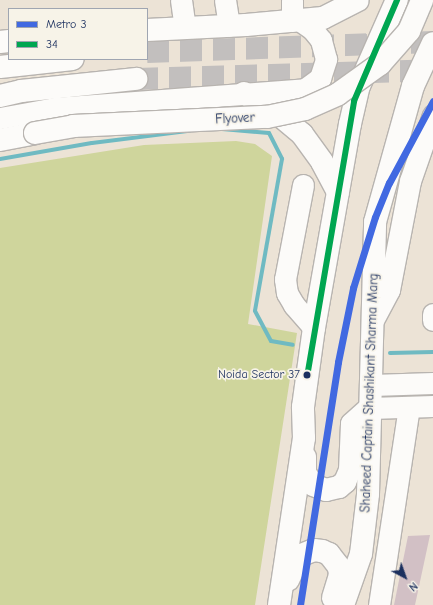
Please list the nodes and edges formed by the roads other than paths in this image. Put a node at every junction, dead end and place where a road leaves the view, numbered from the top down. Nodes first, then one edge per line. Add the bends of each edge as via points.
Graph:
1 (181, 0) edge
2 (225, 0) edge
3 (358, 0) edge
4 (397, 0) edge
5 (422, 0) edge
6 (295, 14) edge
7 (230, 26) junction
8 (185, 28) junction
9 (148, 30) edge
10 (433, 43) edge
11 (64, 60) edge
12 (0, 67) edge
13 (136, 79) tunnel mouth
14 (244, 93) junction
15 (0, 96) edge
16 (433, 114) edge
17 (0, 118) edge
18 (0, 140) edge
19 (303, 186) dead end
20 (338, 192) junction
21 (433, 314) edge
22 (373, 320) junction
23 (433, 320) edge
24 (314, 328) junction
25 (433, 383) edge
26 (372, 385) junction
27 (433, 406) edge
28 (409, 407) junction
29 (370, 408) junction
30 (304, 438) junction
31 (279, 605) edge
32 (331, 605) edge
33 (343, 605) edge
34 (379, 605) edge

1 - 8 street
2 - 7 street
3 - 6 main road via 323,18
4 - 20 main road via 354,102
5 - 18 main road, Flyover, bridge via 408,31 380,64 338,94 305,109 268,117 73,126
6 - 7 main road
6 - 14 street via 321,40 326,59 320,78 306,89
7 - 8 main road
8 - 9 main road
10 - 22 main road, Shaheed Captain Shashikant Sharma Marg via 413,86 375,222
11 - 12 main road
13 - 15 main road via 21,91
14 - 17 street via 55,108
14 - 20 main road via 283,118 302,134 322,162
16 - 22 street via 410,181 389,290
19 - 24 street via 285,279 287,293
20 - 24 main road
21 - 23 street
22 - 26 main road, Shaheed Captain Shashikant Sharma Marg
24 - 30 main road via 303,407
25 - 26 street
26 - 29 main road, Shaheed Captain Shashikant Sharma Marg
27 - 28 street
28 - 29 street
28 - 34 street
29 - 30 main road via 352,424 350,470 345,482 339,487 319,489 308,480
29 - 33 main road, Shaheed Captain Shashikant Sharma Marg via 368,494 361,554
30 - 31 main road
31 - 32 main road via 294,562 299,556 314,550 329,554 338,567 338,582

